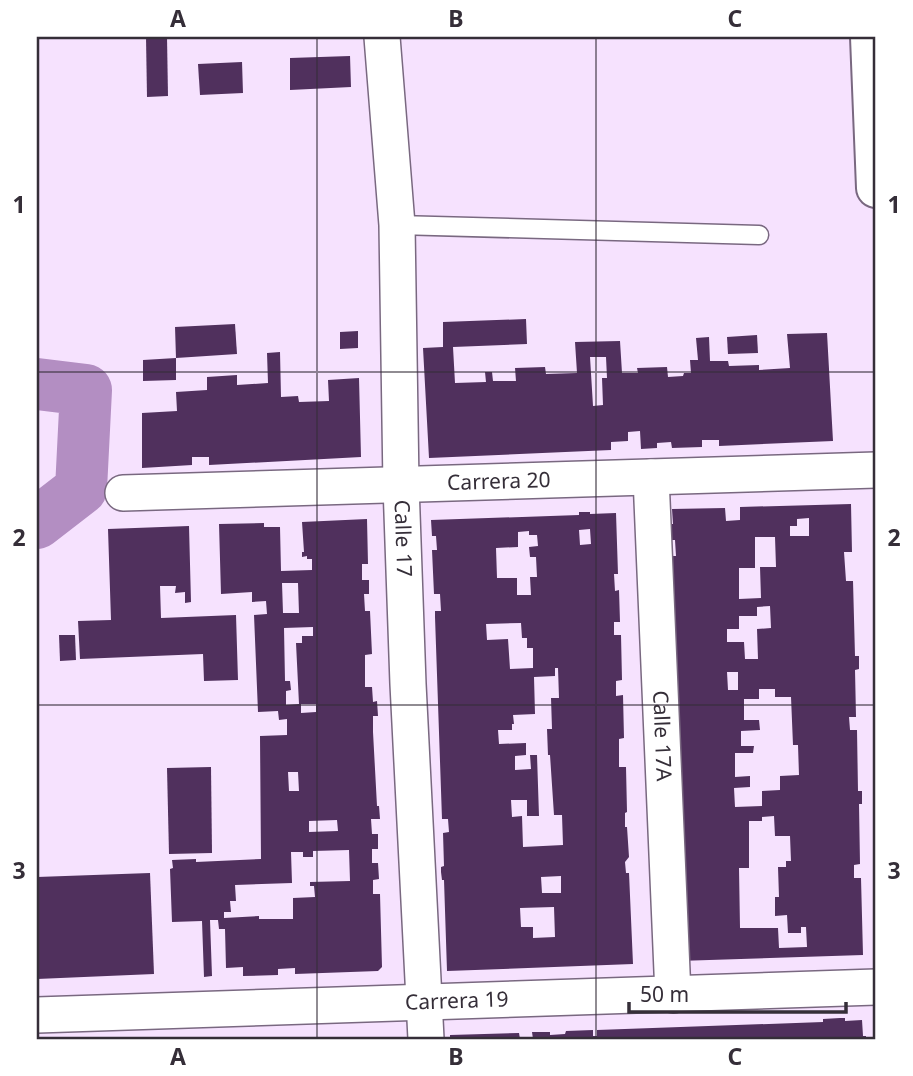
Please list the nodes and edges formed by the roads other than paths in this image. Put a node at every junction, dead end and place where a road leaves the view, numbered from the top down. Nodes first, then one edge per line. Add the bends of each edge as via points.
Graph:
1 (382, 37) edge
2 (870, 37) edge
3 (876, 188) edge
4 (397, 225) junction
5 (759, 234) dead end
6 (876, 470) edge
7 (650, 477) junction
8 (401, 485) junction
9 (122, 493) dead end
10 (876, 987) edge
11 (673, 995) junction
12 (424, 1002) junction
13 (37, 1014) edge
14 (426, 1039) edge

1 - 4 street, Calle 17
2 - 3 street
4 - 5 lane
4 - 8 street, Calle 17
6 - 7 street, Carrera 20
7 - 8 street, Carrera 20
7 - 11 street, Calle 17A
8 - 9 street, Carrera 20
8 - 12 street, Calle 17
10 - 11 street, Carrera 19
11 - 12 street, Carrera 19
12 - 13 street, Carrera 19
12 - 14 street, Calle 17

